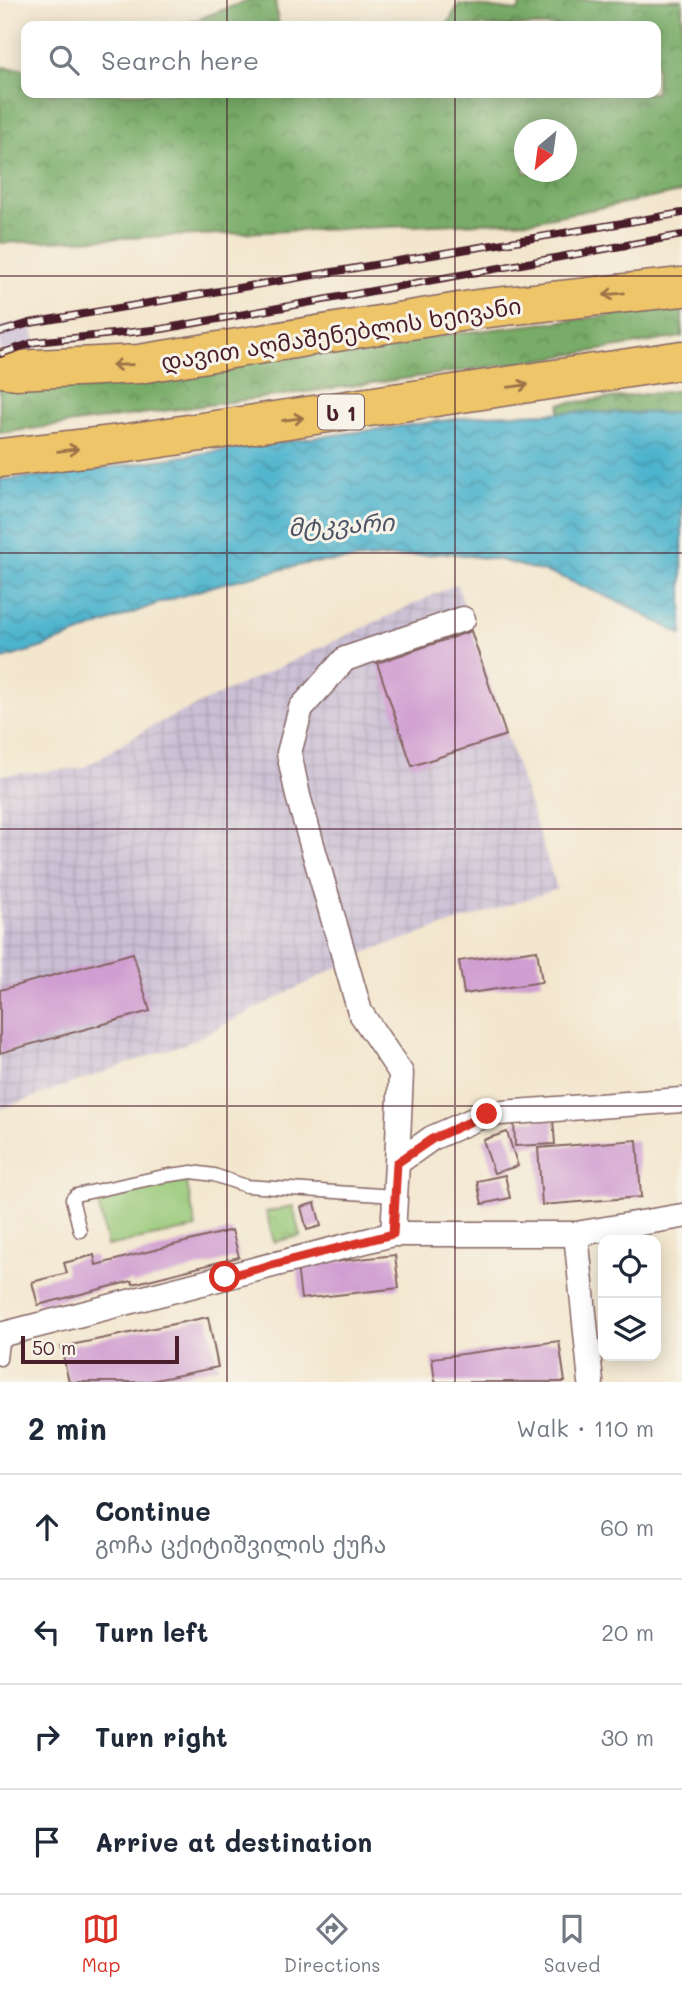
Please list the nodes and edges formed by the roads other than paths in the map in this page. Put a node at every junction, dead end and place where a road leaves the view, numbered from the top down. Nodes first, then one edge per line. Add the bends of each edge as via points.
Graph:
1 (682, 287) edge
2 (682, 360) edge
3 (0, 368) edge
4 (0, 458) edge
5 (463, 619) dead end
6 (682, 1100) edge
7 (397, 1163) junction
8 (395, 1196) junction
9 (682, 1216) edge
10 (80, 1231) dead end
11 (393, 1234) junction
12 (576, 1234) junction
13 (1, 1334) edge
14 (0, 1359) edge
15 (590, 1382) edge

1 -> 3 highway, დავით აღმაშენებლის ხეივანი via 478,309 139,365
4 -> 2 highway, ს 1
5 - 7 street via 345,659 301,708 289,753 360,1012 401,1073
6 - 7 street via 487,1114 432,1139
7 - 8 street
8 - 10 lane via 246,1186 192,1172 76,1195 72,1199
8 - 11 street
9 - 12 street
11 - 12 street
11 - 13 street
12 - 15 street
13 - 14 lane

